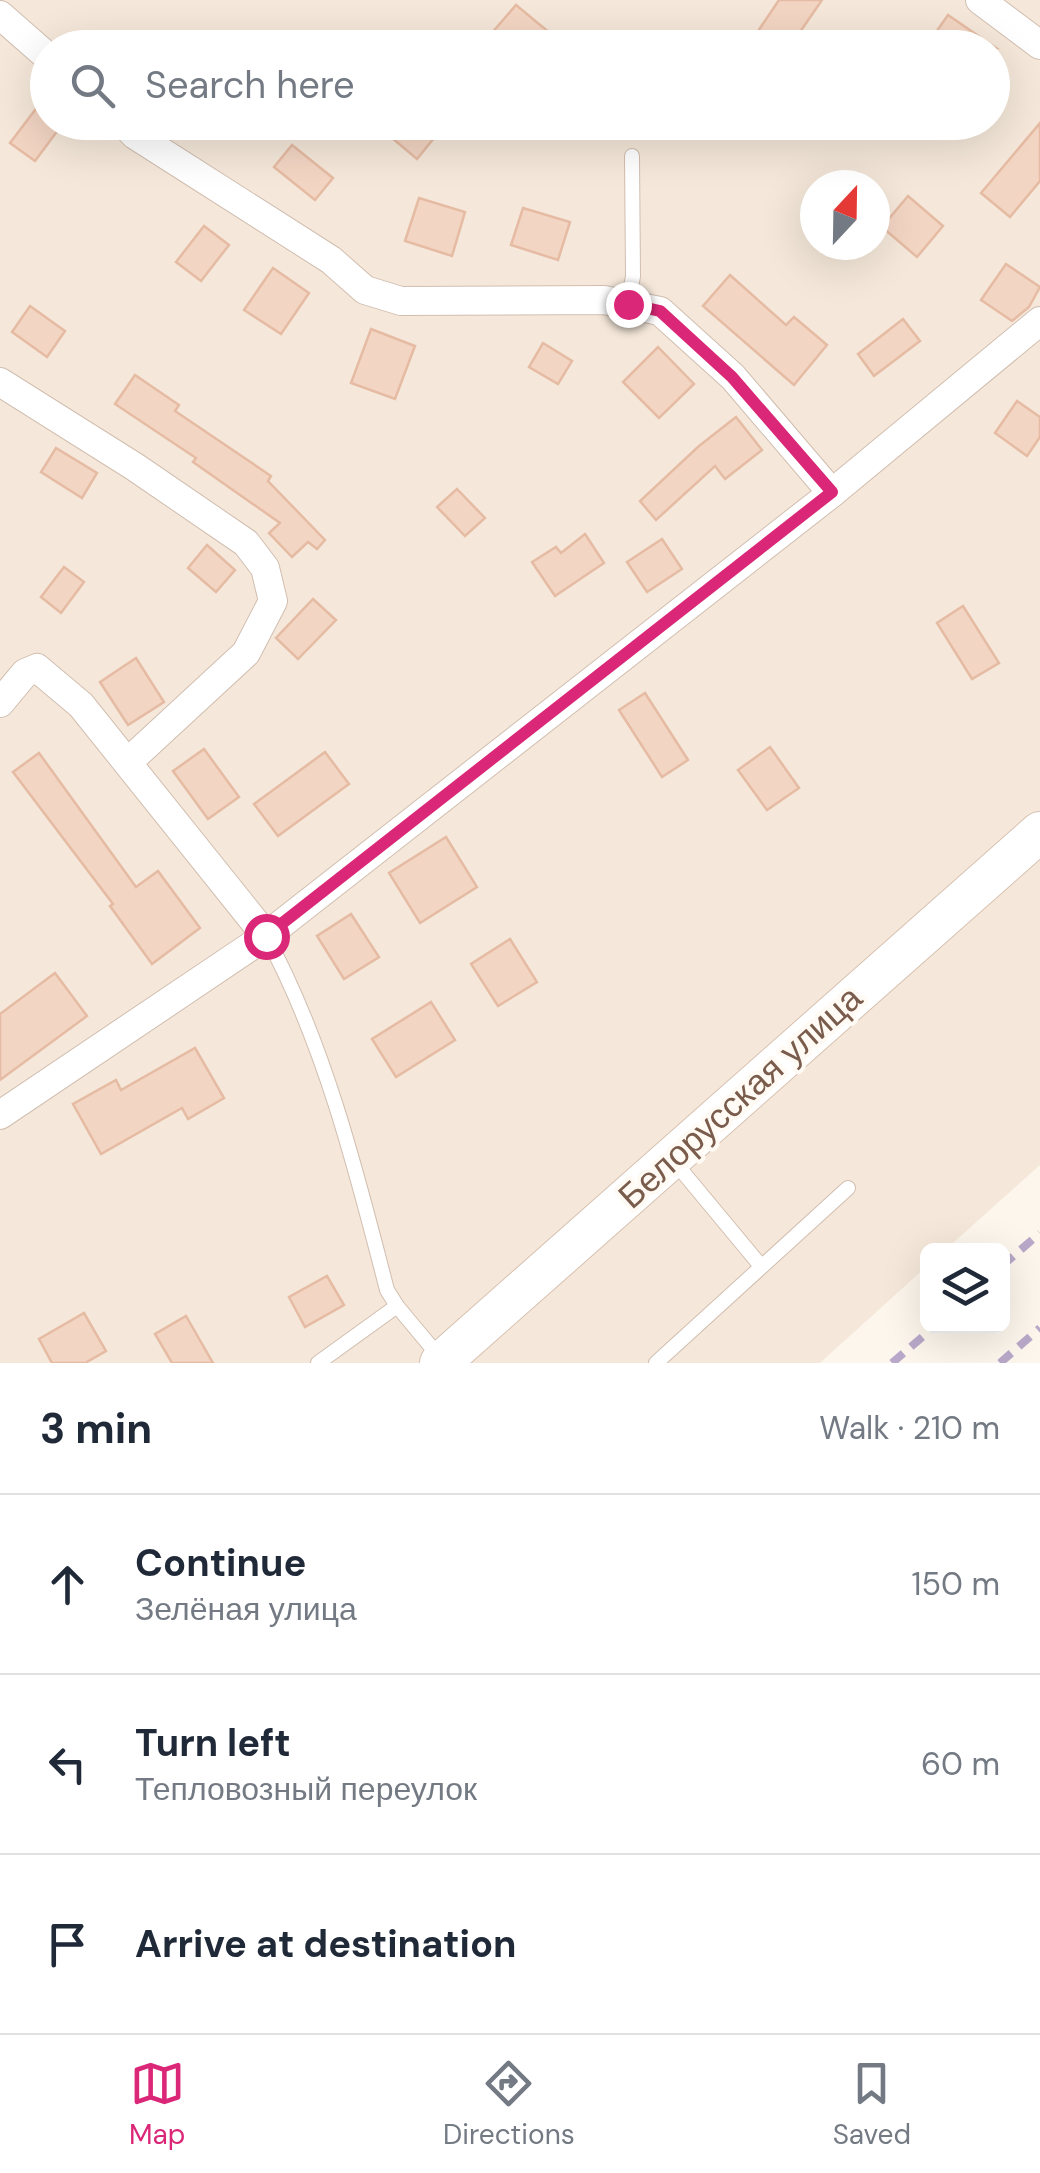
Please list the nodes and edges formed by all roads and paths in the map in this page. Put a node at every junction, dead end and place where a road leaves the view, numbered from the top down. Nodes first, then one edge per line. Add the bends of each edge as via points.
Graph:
1 (980, 0) edge
2 (0, 14) edge
3 (30, 41) edge
4 (1040, 44) edge
5 (144, 140) edge
6 (632, 156) dead end
7 (628, 304) junction
8 (1040, 321) edge
9 (0, 382) edge
10 (832, 492) junction
11 (0, 703) edge
12 (128, 762) junction
13 (1040, 832) edge
14 (266, 936) junction
15 (0, 1115) edge
16 (672, 1158) junction
17 (848, 1188) dead end
18 (760, 1266) junction
19 (396, 1306) junction
20 (442, 1362) edge
21 (318, 1363) edge
22 (656, 1363) edge

1 - 4 street
2 - 3 street
5 - 7 street via 331,260 365,290 401,301
6 - 7 lane
7 - 10 street via 660,311 732,377
8 - 10 street
9 - 12 street via 246,542 265,568 273,601 246,653
10 - 14 street
11 - 12 street via 37,668 82,706
12 - 14 street
13 - 16 main road, Белорусская улица
14 - 15 street
14 - 19 lane via 292,984
16 - 18 lane
16 - 20 main road, Белорусская улица
17 - 18 lane
18 - 22 lane
19 - 20 lane
19 - 21 lane

